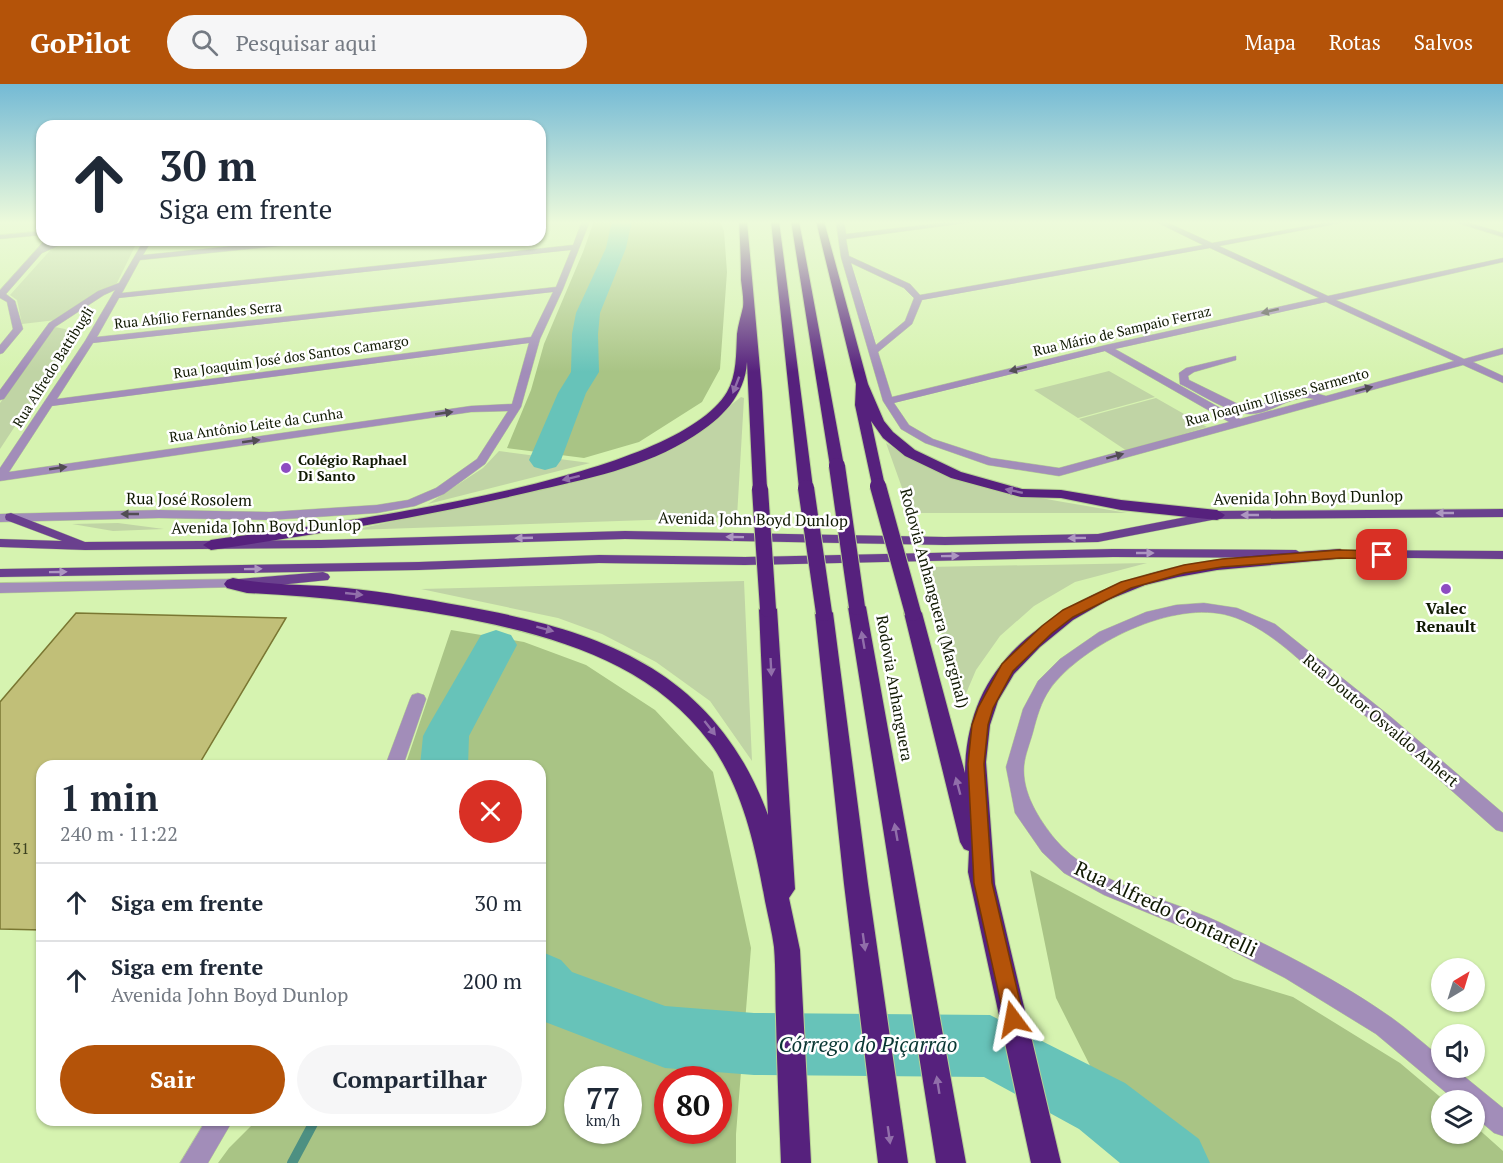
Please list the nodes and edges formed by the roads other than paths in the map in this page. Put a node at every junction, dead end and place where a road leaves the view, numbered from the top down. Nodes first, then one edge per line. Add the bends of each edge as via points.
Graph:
1 (21, 271) edge
2 (129, 271) edge
3 (346, 271) edge
4 (566, 271) edge
5 (746, 271) edge
6 (781, 271) edge
7 (804, 271) edge
8 (833, 271) edge
9 (849, 271) edge
10 (876, 271) edge
11 (1070, 271) edge
12 (1269, 271) edge
13 (1450, 271) edge
14 (121, 285) junction
15 (559, 289) junction
16 (0, 295) edge
17 (115, 296) junction
18 (918, 298) junction
19 (1327, 298) junction
20 (748, 307) junction
21 (535, 339) junction
22 (90, 341) junction
23 (1106, 348) junction
24 (0, 351) edge
25 (874, 351) junction
26 (1503, 351) edge
27 (1233, 358) dead end
28 (1465, 362) junction
29 (1503, 380) edge
30 (862, 384) junction
31 (0, 397) edge
32 (1325, 399) junction
33 (888, 401) junction
34 (50, 403) junction
35 (516, 406) junction
36 (1238, 423) junction
37 (0, 477) edge
38 (1503, 513) edge
39 (1217, 515) junction
40 (5, 518) edge
41 (0, 543) edge
42 (212, 545) junction
43 (85, 546) junction
44 (1340, 554) junction
45 (1503, 555) edge
46 (418, 566) junction
47 (0, 573) edge
48 (233, 584) junction
49 (0, 588) edge
50 (1255, 620) joint
51 (418, 699) dead end
52 (396, 760) edge
53 (1503, 824) edge
54 (983, 883) junction
55 (786, 950) junction
56 (1503, 1124) edge
57 (217, 1126) edge
58 (193, 1163) edge
59 (796, 1163) edge
60 (893, 1163) edge
61 (951, 1163) edge
62 (1046, 1163) edge

1 - 16 street
2 - 14 street, Rua Alfredo Battibugli
3 - 17 street
4 - 15 street, Rua José Rosolem
5 - 20 highway
6 -> 60 highway, bridge
61 -> 7 highway, Rodovia Anhanguera, bridge
8 - 30 highway, Rodovia Anhanguera (Marginal)
9 - 25 street
10 - 18 street via 907,286
11 - 18 street
12 - 19 street
13 - 19 street, Rua Mário de Sampaio Ferraz
14 - 17 street, Rua Alfredo Battibugli
14 - 31 street via 101,293 52,326
15 - 21 street, Rua José Rosolem
15 - 22 street, Rua Abílio Fernandes Serra
16 - 24 street via 11,301 18,329
17 - 22 street, Rua Alfredo Battibugli
18 - 25 street via 909,322
19 -> 23 street, Rua Mário de Sampaio Ferraz
19 - 28 street
20 -> 42 highway via 743,319 739,380 733,393 700,424 645,454 583,475 447,507
20 -> 55 highway, bridge
21 - 34 street, Rua Joaquim José dos Santos Camargo
21 - 35 street, Rua José Rosolem
22 - 34 street, Rua Alfredo Battibugli
23 -> 33 street, Rua Mário de Sampaio Ferraz
23 - 36 street
25 - 33 street
26 - 28 street, Rua Joaquim Ulisses Sarmento
27 - 32 street via 1190,370 1183,375 1184,382 1251,411 1304,393
28 - 29 street
32 -> 28 street, Rua Joaquim Ulisses Sarmento
39 -> 30 highway via 1061,494 1021,493 950,473 910,453 888,435 878,422
54 -> 30 highway, Rodovia Anhanguera (Marginal), bridge via 878,486 861,405
32 - 36 street, Rua Joaquim Ulisses Sarmento
33 -> 36 street, Rua Joaquim Ulisses Sarmento via 905,427 929,441 988,461 1059,472
34 - 37 street, Rua Alfredo Battibugli
37 -> 35 street, Rua Antônio Leite da Cunha via 471,409
35 -> 40 street, Rua José Rosolem via 481,461 440,490 411,503 270,516
38 -> 39 main road, Avenida John Boyd Dunlop
39 -> 42 main road, Avenida John Boyd Dunlop via 1098,538 945,541 625,535
40 - 43 main road
41 - 43 main road, Avenida John Boyd Dunlop
42 - 43 main road, Avenida John Boyd Dunlop
44 - 45 main road
46 -> 44 main road via 599,559
44 - 54 highway via 1200,566 1126,585 1068,613 1018,656 990,696 977,743
47 -> 46 main road
46 - 48 main road
48 - 49 street
48 -> 55 highway via 362,595 498,618 572,637 642,669 703,719 742,778 766,852
50 - 53 street, Rua Doutor Osvaldo Anhert via 1297,648
50 - 56 street, Rua Alfredo Contarelli via 1232,611 1176,610 1146,617 1104,636 1066,663 1044,685 1022,737 1015,767 1023,807 1049,846 1071,867 1293,970 1384,1026
51 - 52 street
54 - 62 highway, Rodovia Anhanguera (Marginal)
55 - 59 highway
57 - 58 street

